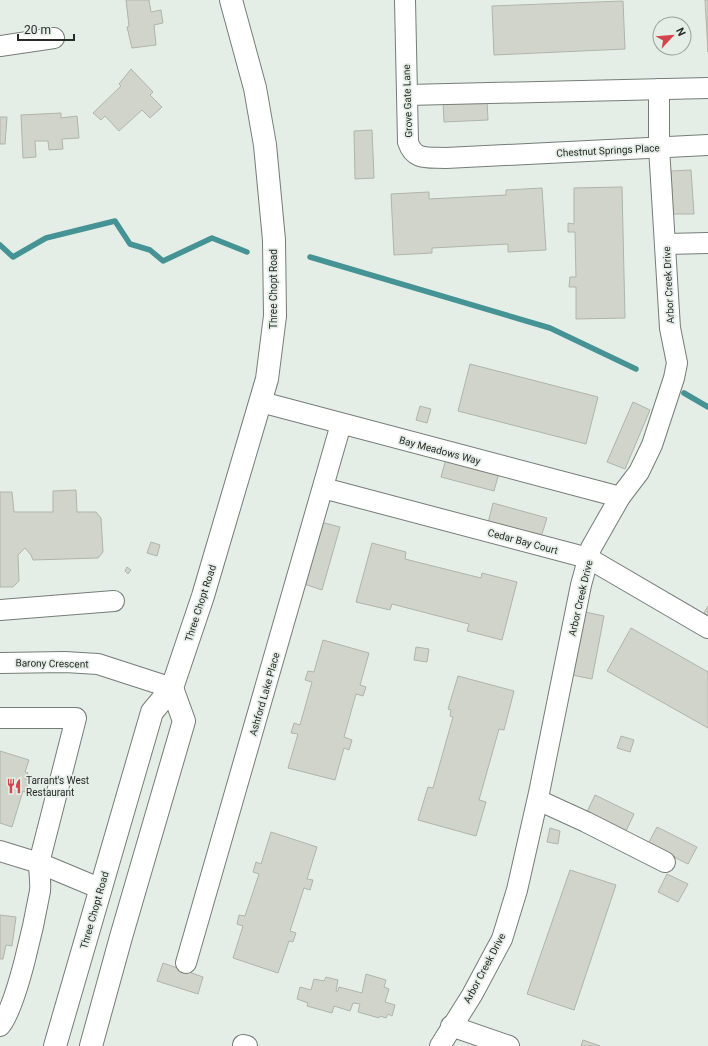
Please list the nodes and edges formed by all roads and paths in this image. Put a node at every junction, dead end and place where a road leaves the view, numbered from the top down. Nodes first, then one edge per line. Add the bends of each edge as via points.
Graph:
1 (231, 0) edge
2 (404, 0) edge
3 (54, 38) dead end
4 (0, 46) edge
5 (708, 88) edge
6 (659, 90) junction
7 (407, 95) junction
8 (708, 145) edge
9 (659, 148) junction
10 (508, 155) joint
11 (708, 242) edge
12 (666, 244) junction
13 (261, 402) junction
14 (341, 424) junction
15 (323, 488) junction
16 (620, 497) junction
17 (588, 558) junction
18 (114, 601) dead end
19 (0, 610) edge
20 (708, 628) edge
21 (0, 663) edge
22 (172, 688) junction
23 (0, 718) edge
24 (538, 800) junction
25 (0, 851) edge
26 (665, 862) dead end
27 (39, 863) junction
28 (99, 888) junction
29 (186, 963) dead end
30 (0, 1026) edge
31 (451, 1026) junction
32 (55, 1046) edge
33 (91, 1046) edge
34 (440, 1046) edge
35 (509, 1046) edge

1 - 13 main road, Three Chopt Road via 254,88 265,146 274,240 275,316 267,380
2 - 7 street, Grove Gate Lane
3 - 4 street
5 - 6 street
6 - 7 street
6 - 9 street, Arbor Creek Drive
7 - 10 street, Grove Gate Lane via 408,142 411,151 418,156 446,158
8 - 9 street, Chestnut Springs Place
9 - 10 street, Chestnut Springs Place
9 - 12 street, Arbor Creek Drive
11 - 12 street
12 - 16 street, Arbor Creek Drive via 670,328 677,363 652,445 639,472
13 - 14 street, Bay Meadows Way
13 - 22 main road, Three Chopt Road via 204,596
14 - 15 street, Ashford Lake Place
14 - 16 street, Bay Meadows Way
15 - 17 street, Cedar Bay Court
15 - 29 street, Ashford Lake Place
16 - 17 street, Arbor Creek Drive
17 - 20 street, Cedar Bay Court
17 - 24 street, Arbor Creek Drive
18 - 19 street
21 - 22 street, Barony Crescent via 98,664
22 - 28 main road, Three Chopt Road via 152,712
22 - 33 main road via 184,721
23 - 27 street via 76,718
24 - 26 street
24 - 31 street, Arbor Creek Drive via 517,890 502,939 472,995
25 - 27 street
27 - 28 street
27 - 30 street via 40,889 20,975 7,1018
28 - 32 main road, Three Chopt Road
31 - 34 street, Arbor Creek Drive
31 - 35 street

